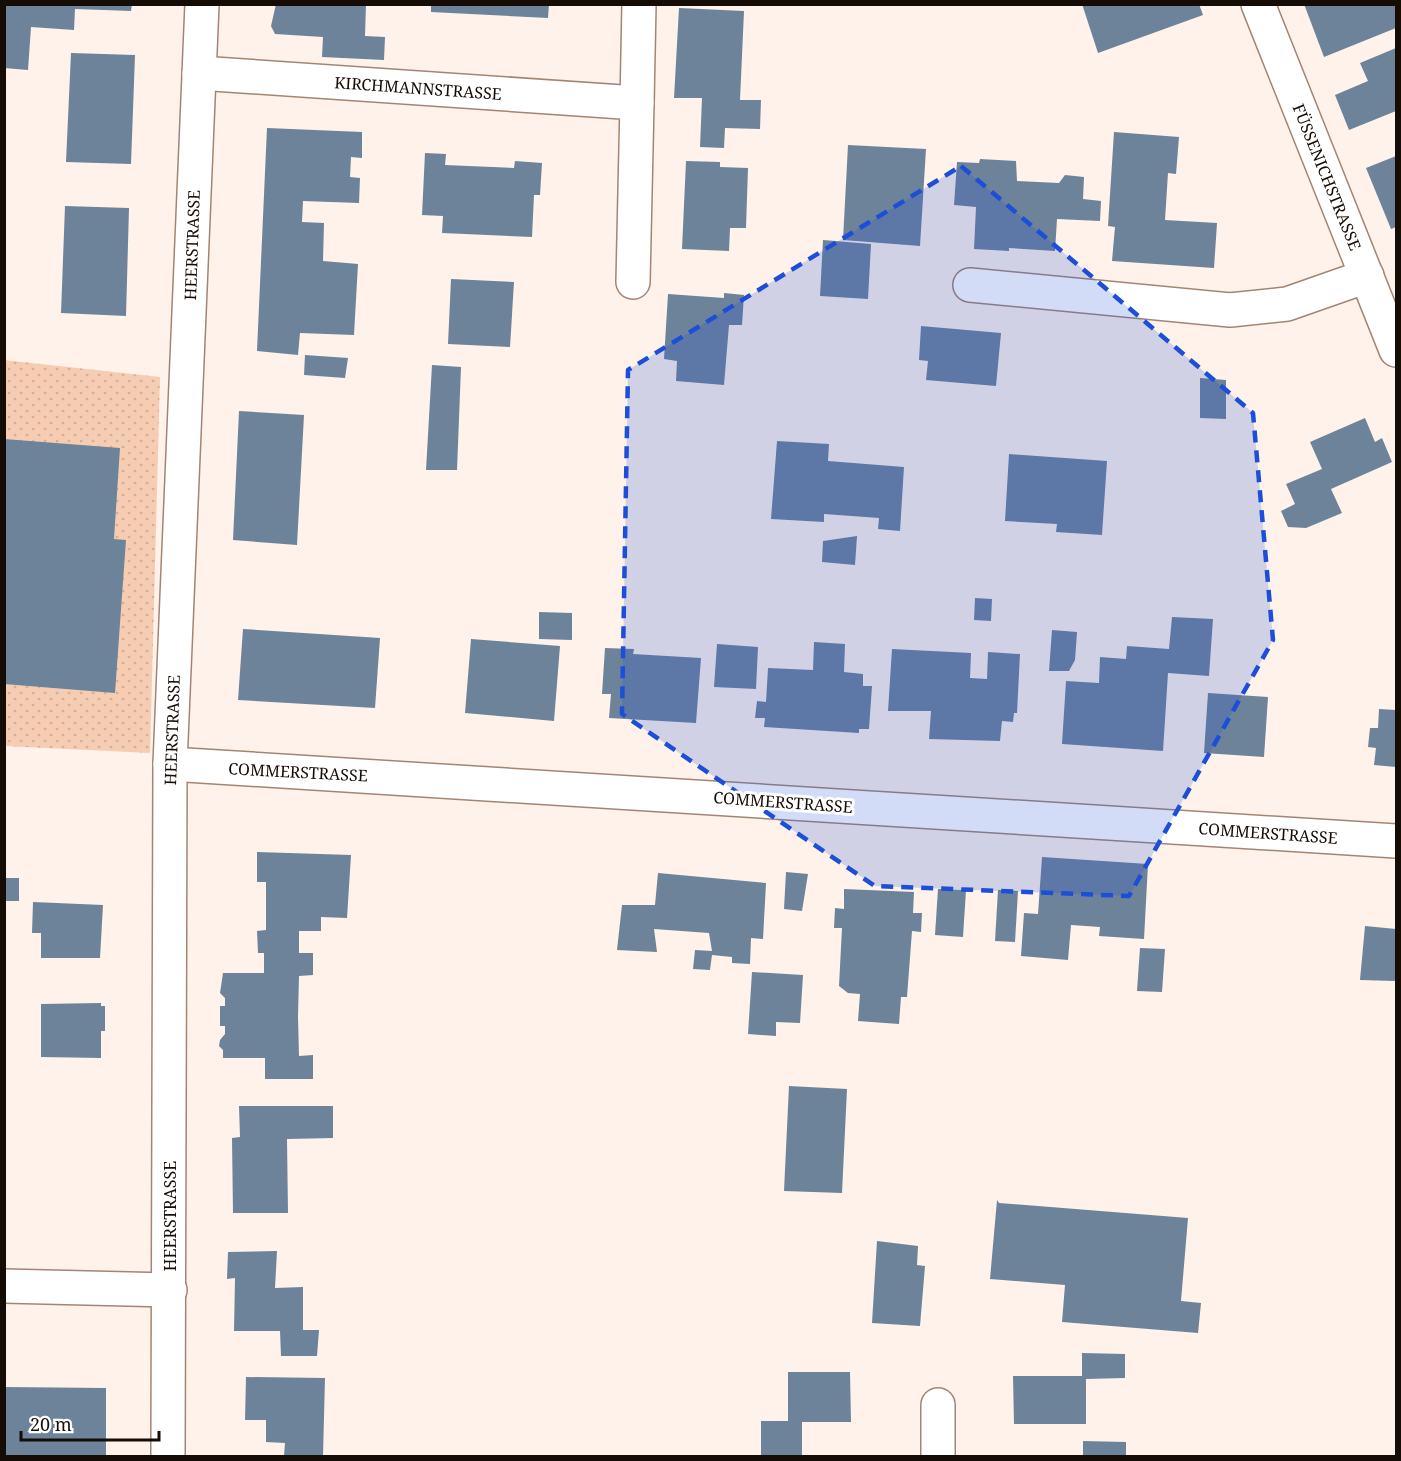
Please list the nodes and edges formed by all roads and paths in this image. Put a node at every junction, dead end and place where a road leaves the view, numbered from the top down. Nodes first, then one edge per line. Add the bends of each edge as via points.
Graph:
1 (202, 4) edge
2 (639, 4) edge
3 (1257, 4) edge
4 (199, 73) junction
5 (637, 103) junction
6 (1367, 276) junction
7 (633, 282) dead end
8 (970, 285) dead end
9 (1396, 350) edge
10 (170, 764) junction
11 (1396, 841) edge
12 (4, 1286) edge
13 (170, 1290) junction
14 (938, 1405) dead end
15 (168, 1456) edge
16 (938, 1456) edge

1 - 4 street, HEERSTRASSE
2 - 5 street
3 - 6 street, FÜSSENICHSTRASSE
4 - 5 street, KIRCHMANNSTRASSE
4 - 10 street, HEERSTRASSE
5 - 7 street
6 - 8 street via 1287,304 1230,310
6 - 9 street, FÜSSENICHSTRASSE
10 - 11 street, COMMERSTRASSE
10 - 13 street, HEERSTRASSE
12 - 13 street
13 - 15 street, HEERSTRASSE
14 - 16 street

